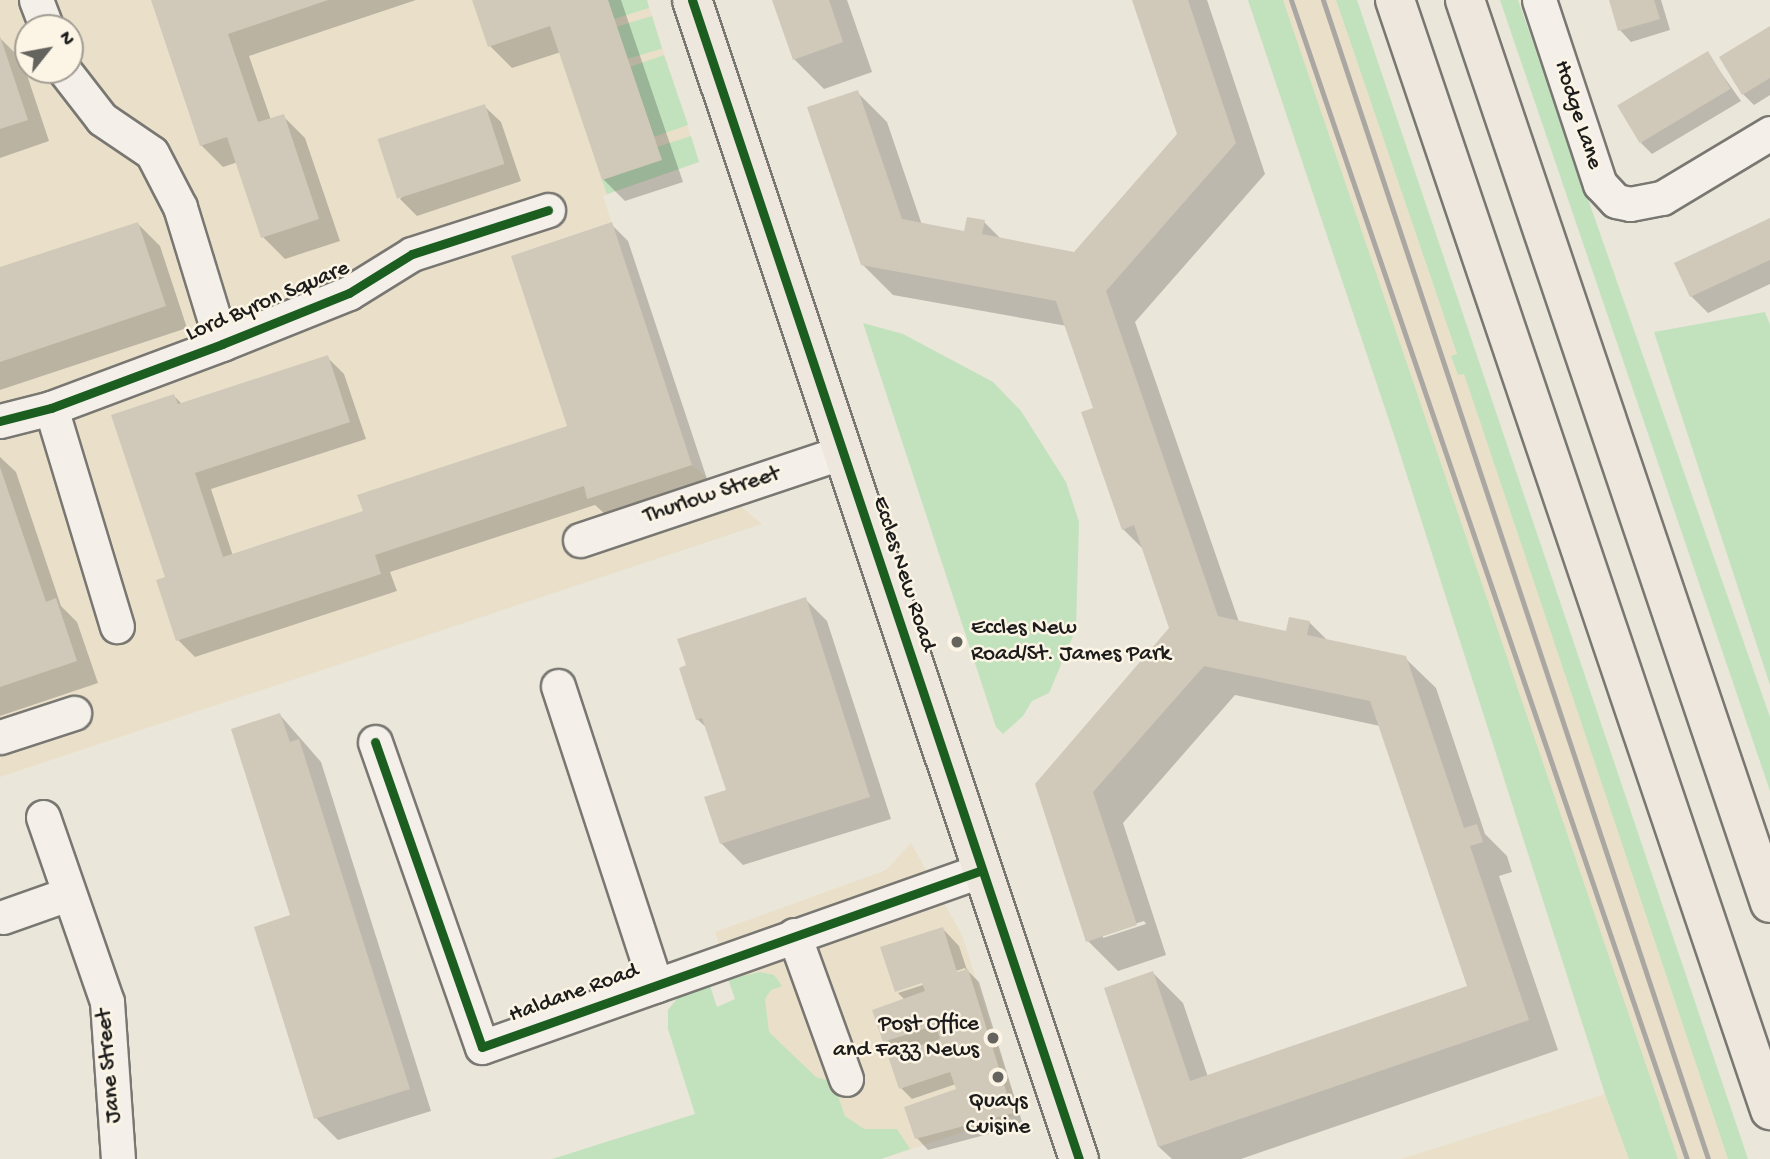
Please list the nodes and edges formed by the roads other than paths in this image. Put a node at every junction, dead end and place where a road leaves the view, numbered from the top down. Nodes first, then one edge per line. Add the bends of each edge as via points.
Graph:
1 (692, 0) edge
2 (1395, 0) edge
3 (1465, 0) edge
4 (1539, 0) edge
5 (75, 84) edge
6 (1770, 133) edge
7 (548, 211) dead end
8 (222, 344) junction
9 (51, 408) junction
10 (0, 421) edge
11 (843, 452) junction
12 (580, 540) dead end
13 (117, 626) dead end
14 (558, 687) dead end
15 (74, 713) dead end
16 (0, 737) edge
17 (376, 742) dead end
18 (43, 817) dead end
19 (982, 870) junction
20 (68, 894) junction
21 (1770, 903) edge
22 (3, 916) dead end
23 (794, 935) junction
24 (656, 985) junction
25 (846, 1079) dead end
26 (1770, 1110) edge
27 (118, 1159) edge
28 (1079, 1159) edge

1 - 11 main road, Eccles New Road
2 - 26 main road
3 - 21 main road
4 - 6 street, Hodge Lane via 1604,191 1622,204 1662,198
5 - 8 street, Lord Byron Square via 102,119 152,153 180,207
7 - 8 street, Lord Byron Square via 412,254 349,292
8 - 9 street, Lord Byron Square
9 - 10 street, Lord Byron Square
9 - 13 street
11 - 12 street, Thurlow Street
11 - 19 main road, Eccles New Road
14 - 24 street
15 - 16 street
17 - 24 street, Haldane Road via 482,1047
18 - 20 street, Jane Street
19 - 23 street, Haldane Road
19 - 28 main road, Eccles New Road
20 - 22 street
20 - 27 street, Jane Street via 107,1002
23 - 24 street, Haldane Road
23 - 25 street

